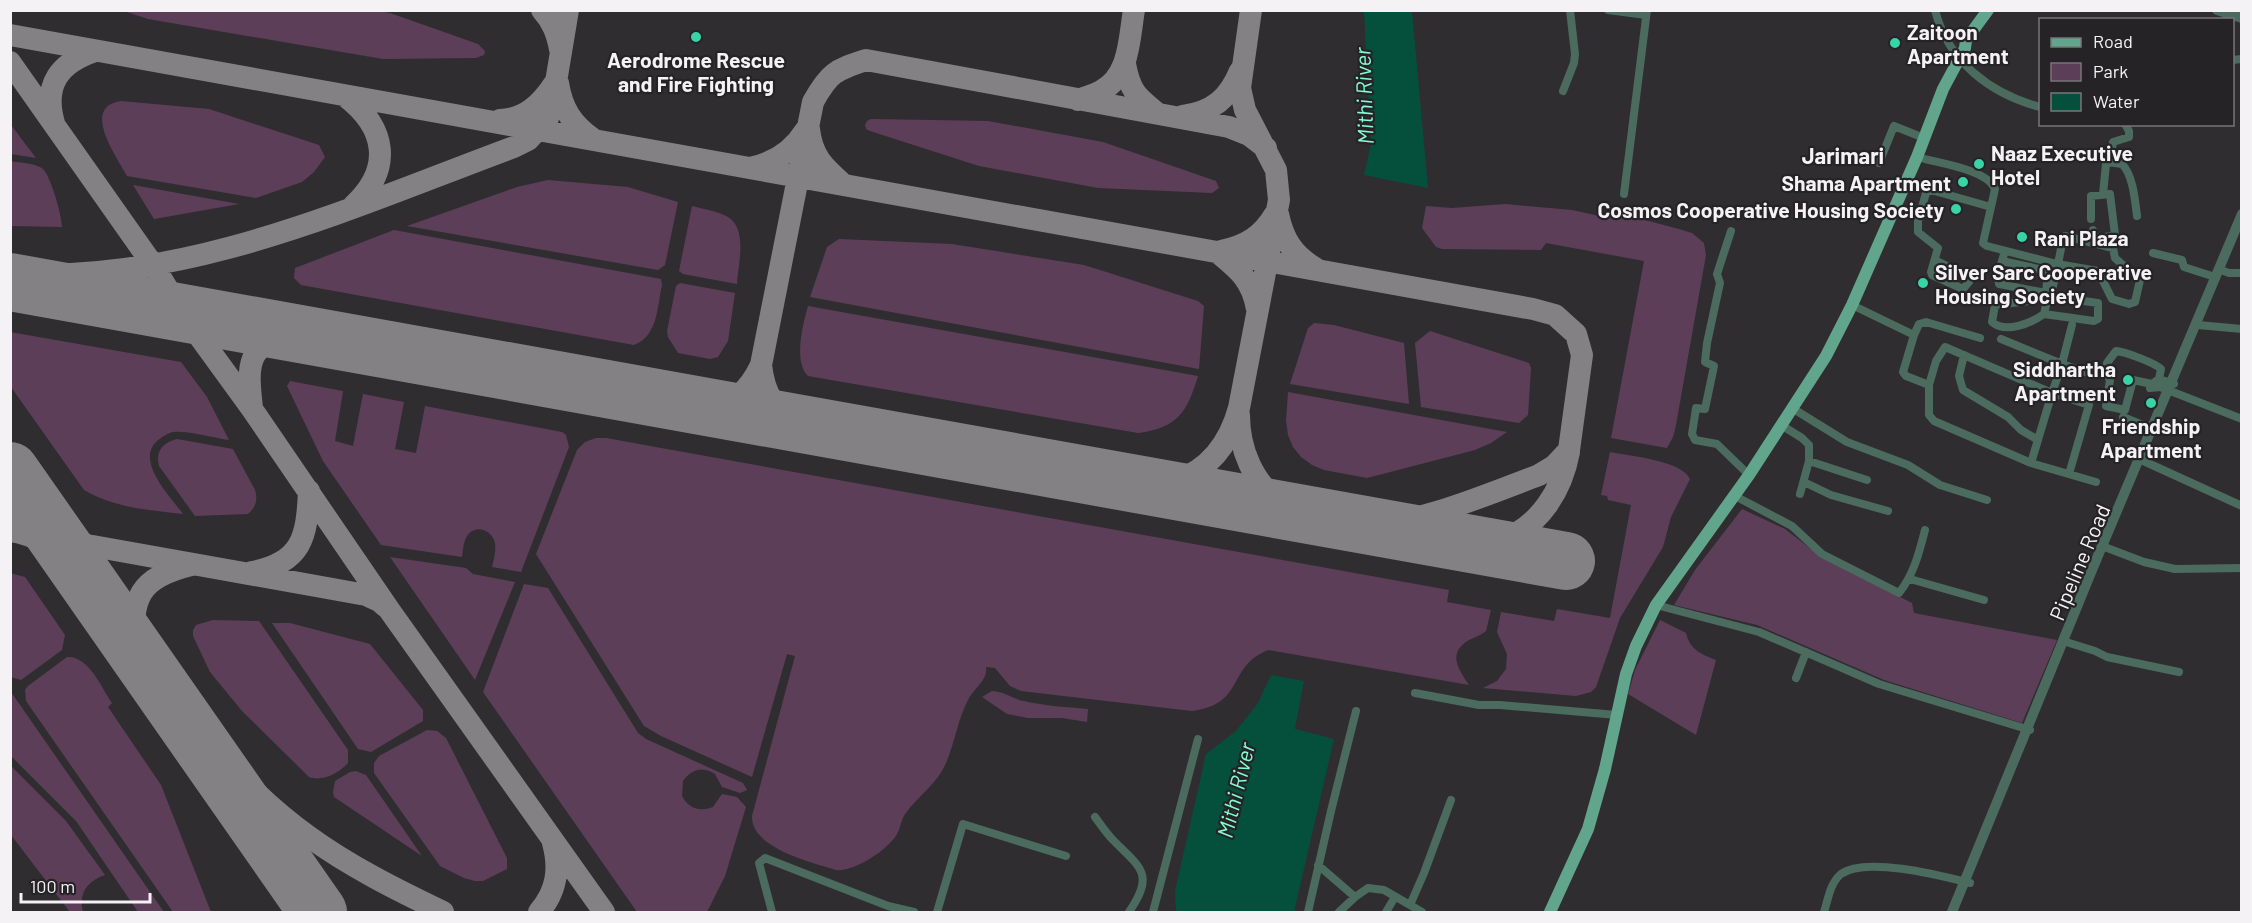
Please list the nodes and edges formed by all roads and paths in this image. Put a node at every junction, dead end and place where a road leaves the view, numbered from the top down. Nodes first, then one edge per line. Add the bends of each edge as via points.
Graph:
1 (1570, 10) edge
2 (1608, 10) edge
3 (1935, 10) edge
4 (1988, 10) edge
5 (1998, 10) edge
6 (2217, 10) edge
7 (1646, 13) edge
8 (2241, 18) edge
9 (1962, 52) junction
10 (1563, 91) dead end
11 (2039, 107) edge
12 (2126, 126) edge
13 (1924, 138) junction
14 (1917, 157) junction
15 (2110, 162) junction
16 (1879, 163) dead end
17 (1624, 194) dead end
18 (2103, 194) junction
19 (1991, 207) junction
20 (2241, 214) edge
21 (2137, 216) dead end
22 (2091, 219) dead end
23 (2241, 228) edge
24 (2093, 230) dead end
25 (1731, 231) dead end
26 (2005, 251) junction
27 (2152, 253) dead end
28 (1935, 260) junction
29 (2002, 261) junction
30 (2057, 264) junction
31 (2219, 272) junction
32 (2241, 273) edge
33 (2051, 282) junction
34 (2048, 298) junction
35 (1852, 305) junction
36 (2044, 314) junction
37 (2196, 324) junction
38 (2072, 326) dead end
39 (2241, 329) edge
40 (1914, 335) junction
41 (1980, 338) dead end
42 (2001, 339) dead end
43 (1964, 355) junction
44 (2062, 364) junction
45 (2094, 375) dead end
46 (2159, 379) junction
47 (1929, 385) junction
48 (2171, 387) junction
49 (2149, 388) dead end
50 (2052, 393) junction
51 (1792, 408) junction
52 (2123, 417) dead end
53 (2241, 419) edge
54 (1781, 426) junction
55 (2153, 429) junction
56 (2038, 440) junction
57 (2141, 460) junction
58 (1809, 461) junction
59 (2031, 463) junction
60 (2069, 474) junction
61 (1749, 475) junction
62 (1867, 480) dead end
63 (1804, 482) junction
64 (2096, 482) dead end
65 (1800, 494) dead end
66 (1735, 496) junction
67 (1987, 500) dead end
68 (2241, 506) edge
69 (1888, 511) dead end
70 (1925, 530) dead end
71 (2104, 547) junction
72 (2241, 568) edge
73 (1910, 579) junction
74 (1984, 600) dead end
75 (1656, 605) junction
76 (2065, 641) junction
77 (1806, 652) junction
78 (2179, 672) dead end
79 (1796, 678) dead end
80 (1415, 693) dead end
81 (1356, 711) dead end
82 (1617, 715) junction
83 (2029, 729) junction
84 (1198, 739) dead end
85 (1451, 800) dead end
86 (1095, 818) dead end
87 (1066, 856) dead end
88 (1318, 865) junction
89 (1968, 882) junction
90 (1355, 897) junction
91 (1395, 897) junction
92 (1410, 905) junction
93 (772, 912) edge
94 (914, 912) edge
95 (938, 912) edge
96 (1129, 912) edge
97 (1153, 912) edge
98 (1308, 912) edge
99 (1339, 912) edge
100 (1386, 912) edge
101 (1422, 912) edge
102 (1550, 912) edge
103 (1824, 912) edge
104 (1952, 912) edge
105 (1958, 912) edge

1 - 10 street via 1575,54
2 - 7 street
3 - 9 street via 1942,31
4 - 9 main road
5 - 9 main road
6 - 8 street
7 - 17 street
9 - 11 street via 1974,75 1992,88
9 - 13 main road via 1942,89
12 - 15 street via 2129,137 2113,142
13 - 14 main road
13 - 16 street via 1894,126
14 - 19 street via 1989,180 1995,189
14 - 35 main road
15 - 18 street via 2105,166
15 - 21 street via 2124,165
18 - 22 street via 2091,196
18 - 24 street via 2111,197 2115,235 2096,238
19 - 26 street via 1983,243
19 - 28 street via 1931,190 1926,193 1918,232 1938,248
20 - 31 street
23 - 31 street, Pipeline Road
25 - 61 street via 1717,274 1720,283 1707,343 1705,362 1714,366 1705,408 1696,408 1692,434 1695,440 1717,444
26 - 29 street
26 - 30 street
27 - 31 street via 2182,260 2184,267
28 - 28 street via 1932,275 1963,289 1969,282 1969,277
29 - 33 street via 2048,271
29 - 33 street via 1999,284 2044,293
30 - 30 street via 2065,236 2111,247 2115,258 2140,280 2135,302 2132,305 2112,299 2098,272
30 - 33 street
31 - 32 street
31 - 37 street, Pipeline Road
33 - 34 street
34 - 36 street
34 - 36 street via 2098,303 2098,319
34 - 36 street via 1997,304 1992,322 1995,326 2011,327
35 - 40 street
35 - 51 main road via 1826,356
37 - 39 street
37 - 48 street, Pipeline Road
38 - 44 street
40 - 41 street via 1919,324 1926,322
40 - 47 street via 1903,372
42 - 44 street
43 - 47 street via 1945,347
43 - 50 street
43 - 56 street via 1959,376 1963,390
44 - 45 street
44 - 50 street
46 - 46 street via 2152,384 2133,380 2124,411 2106,406 2110,380 2105,371 2116,351 2159,366
46 - 48 street
47 - 59 street via 1929,415 1934,422
48 - 49 street
48 - 53 street
48 - 55 street, Pipeline Road
50 - 56 street
50 - 60 street via 2089,405
51 - 54 main road
51 - 67 street via 1847,441 1908,465 1940,485
52 - 55 street
54 - 58 street via 1808,442
54 - 61 main road
55 - 57 street, Pipeline Road
56 - 59 street
57 - 68 street
57 - 71 street, Pipeline Road
58 - 62 street
58 - 63 street
59 - 60 street
60 - 64 street
61 - 66 main road
63 - 65 street
63 - 69 street via 1831,495
66 - 73 street via 1792,526 1822,554 1852,570 1899,592
66 - 75 main road
70 - 73 street
71 - 72 street via 2175,569
71 - 76 street, Pipeline Road
73 - 74 street
75 - 77 street via 1759,632
75 - 82 main road via 1635,646
76 - 78 street via 2107,657
76 - 83 street, Pipeline Road
77 - 79 street
77 - 83 street via 1879,684
80 - 82 street via 1479,705
81 - 88 street
82 - 102 main road via 1588,829
83 - 89 street, Pipeline Road
84 - 97 street
85 - 92 street
86 - 96 street via 1140,866 1141,891
87 - 95 street via 963,824
88 - 90 street
88 - 98 street
89 - 103 street via 1882,867 1858,868 1841,874 1832,886
89 - 104 street
89 - 105 street, Pipeline Road
90 - 91 street via 1368,888 1384,890
90 - 99 street
91 - 92 street
91 - 100 street
92 - 101 street
93 - 94 street via 759,863 765,858 888,906

